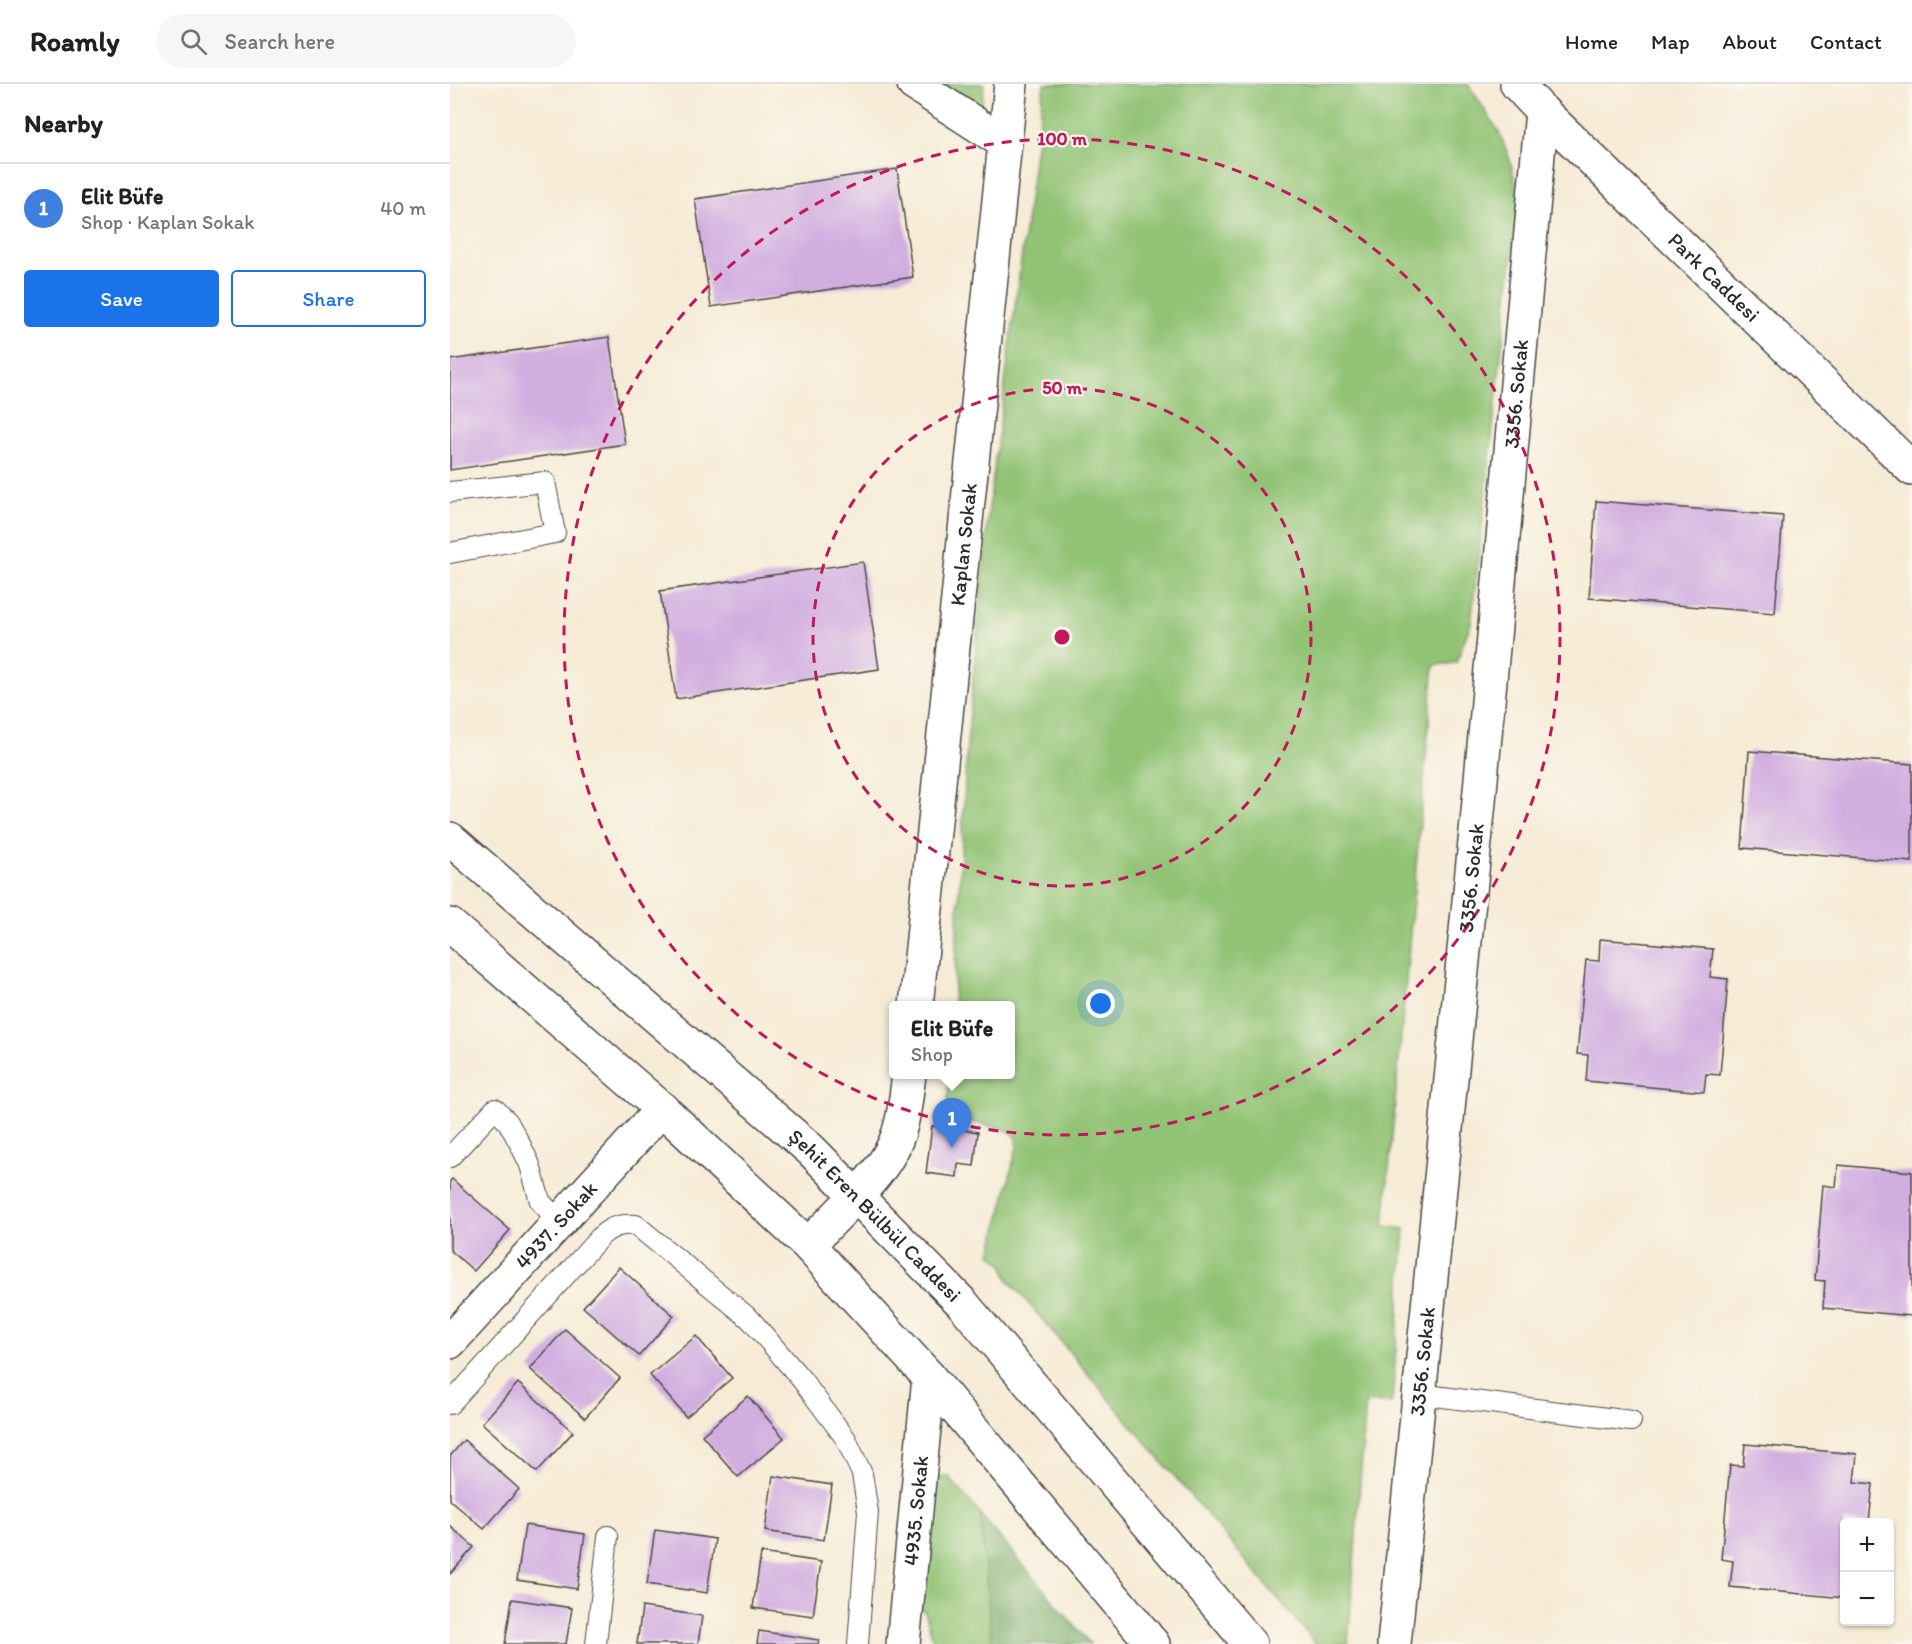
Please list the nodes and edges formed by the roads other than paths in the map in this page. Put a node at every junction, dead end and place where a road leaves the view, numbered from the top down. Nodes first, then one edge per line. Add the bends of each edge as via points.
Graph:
1 (914, 84) edge
2 (1011, 84) edge
3 (1517, 84) edge
4 (1542, 111) junction
5 (1005, 143) junction
6 (1912, 469) edge
7 (450, 492) edge
8 (450, 553) edge
9 (450, 839) edge
10 (450, 925) edge
11 (916, 1001) edge
12 (908, 1079) edge
13 (662, 1109) junction
14 (450, 1157) edge
15 (857, 1195) junction
16 (559, 1222) junction
17 (808, 1245) junction
18 (450, 1341) edge
19 (929, 1377) junction
20 (1419, 1394) junction
21 (450, 1404) edge
22 (1631, 1422) dead end
23 (609, 1536) dead end
24 (596, 1644) edge
25 (858, 1644) edge
26 (903, 1644) edge
27 (1153, 1644) edge
28 (1250, 1644) edge
29 (1394, 1644) edge

1 - 5 street
2 - 5 street, Kaplan Sokak
3 - 4 street, Park Caddesi
4 - 6 street, Park Caddesi
4 - 20 street, 3356. Sokak via 1478,812
5 - 11 street, Kaplan Sokak
7 - 8 lane via 545,482 555,533
9 - 15 street, Şehit Eren Bülbül Caddesi via 811,1150
10 - 13 street
12 - 15 street via 900,1134 883,1167
13 - 16 street, 4937. Sokak
13 - 17 street
14 - 16 lane via 495,1109 508,1122 521,1146 540,1201
15 - 17 street
15 - 28 street, Şehit Eren Bülbül Caddesi via 962,1303
16 - 18 street, 4937. Sokak
17 - 19 street
19 - 26 street, 4935. Sokak
19 - 27 street
20 - 22 lane
20 - 29 street, 3356. Sokak
21 - 25 lane via 601,1236 620,1225 636,1225 750,1319 846,1439 862,1474 868,1512
23 - 24 lane

